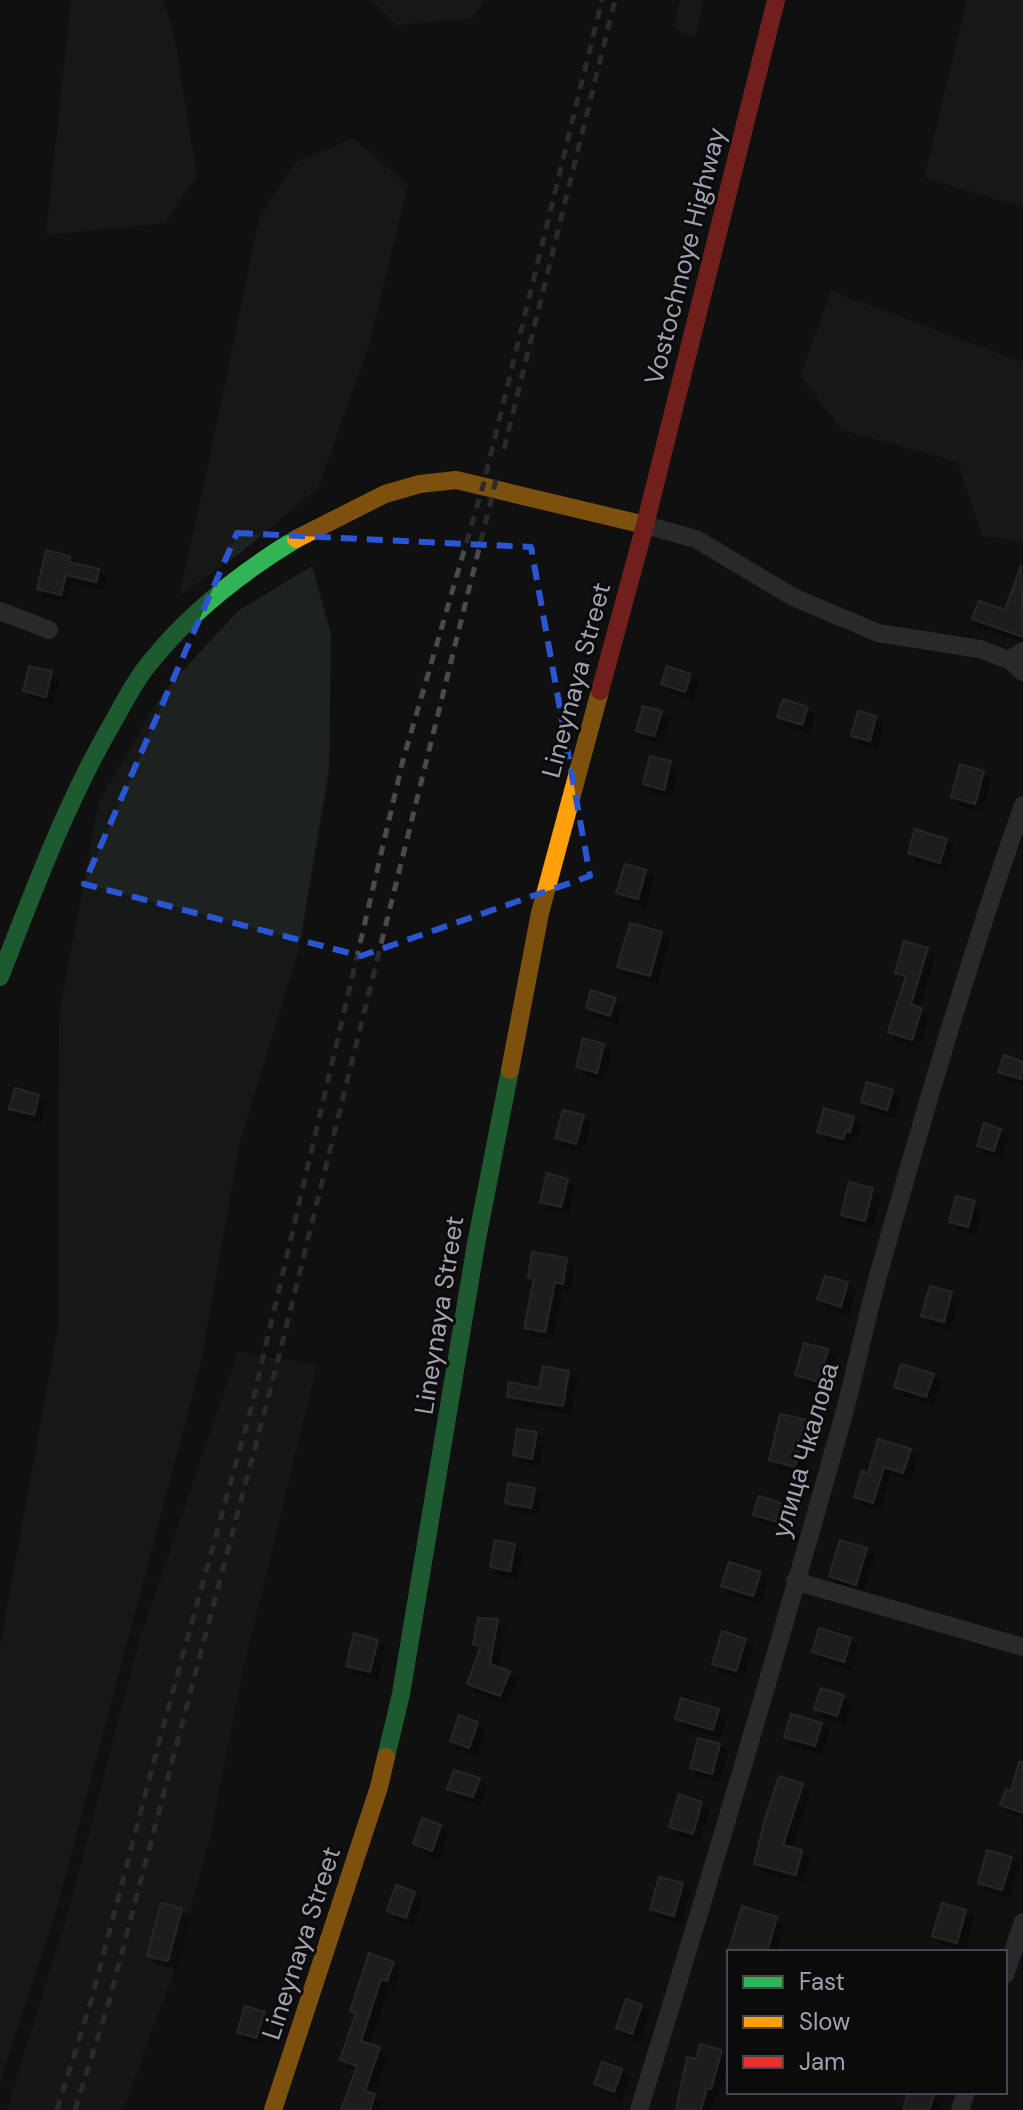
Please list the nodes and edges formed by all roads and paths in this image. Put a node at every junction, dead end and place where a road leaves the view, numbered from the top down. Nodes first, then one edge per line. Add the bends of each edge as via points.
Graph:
1 (776, 0) edge
2 (645, 525) junction
3 (0, 611) edge
4 (49, 630) dead end
5 (1018, 661) edge
6 (1023, 805) edge
7 (0, 977) edge
8 (795, 1581) junction
9 (1023, 1647) edge
10 (1023, 1922) edge
11 (1007, 1969) edge
12 (273, 2110) edge
13 (639, 2110) edge

1 - 2 main road, Vostochnoye Highway
2 - 5 street via 696,539 793,597 878,633 980,649
2 - 7 main road via 469,483 434,480 369,501 275,550 212,596 146,667 102,740 58,830
2 - 12 main road, Lineynaya Street via 540,913 476,1244 401,1694 379,1787
3 - 4 street
6 - 8 street, улица Чкалова via 988,904 879,1271
8 - 9 street
8 - 13 street, улица Чкалова via 728,1824
10 - 11 street

